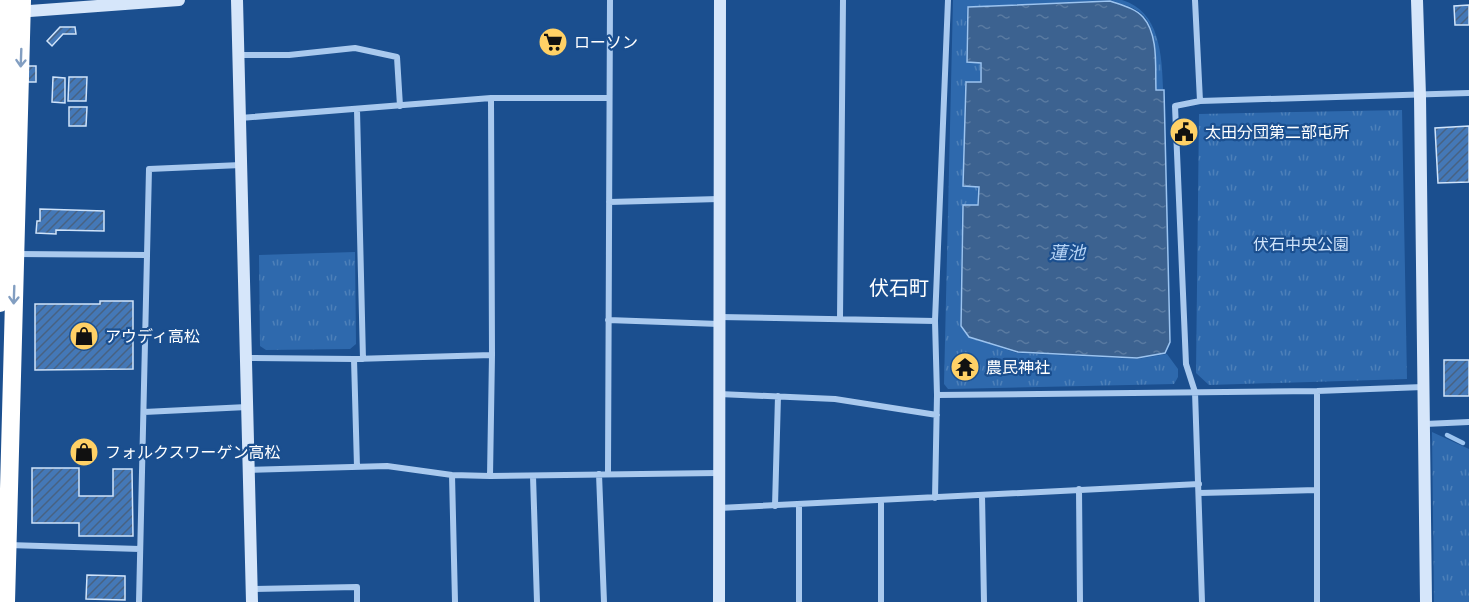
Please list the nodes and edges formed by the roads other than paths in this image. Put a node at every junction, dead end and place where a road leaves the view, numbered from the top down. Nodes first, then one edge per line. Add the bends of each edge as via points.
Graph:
1 (7, 0) edge
2 (179, 0) edge
3 (237, 0) edge
4 (610, 0) edge
5 (720, 0) edge
6 (843, 0) edge
7 (948, 0) edge
8 (1195, 0) edge
9 (1417, 0) edge
10 (22, 6) edge
11 (0, 13) edge
12 (238, 55) junction
13 (1469, 93) edge
14 (1420, 96) junction
15 (491, 98) junction
16 (608, 98) junction
17 (1200, 101) junction
18 (400, 106) junction
19 (357, 110) junction
20 (240, 118) junction
21 (241, 165) junction
22 (720, 199) junction
23 (609, 202) junction
24 (16, 254) junction
25 (147, 255) junction
26 (0, 303) edge
27 (608, 320) junction
28 (719, 320) junction
29 (840, 320) junction
30 (935, 321) junction
31 (492, 355) junction
32 (246, 358) junction
33 (354, 359) junction
34 (363, 359) junction
35 (1423, 387) junction
36 (1317, 391) junction
37 (1195, 392) junction
38 (719, 394) junction
39 (937, 395) junction
40 (778, 396) junction
41 (248, 407) junction
42 (144, 412) junction
43 (937, 415) junction
44 (1469, 422) edge
45 (1425, 424) junction
46 (357, 467) junction
47 (249, 470) junction
48 (608, 473) junction
49 (718, 473) junction
50 (599, 474) junction
51 (452, 475) junction
52 (490, 476) junction
53 (533, 476) junction
54 (1199, 484) junction
55 (1079, 489) junction
56 (1317, 490) junction
57 (1199, 493) junction
58 (982, 495) junction
59 (935, 498) junction
60 (881, 501) junction
61 (799, 505) junction
62 (774, 506) junction
63 (719, 508) junction
64 (3, 545) edge
65 (140, 549) junction
66 (252, 596) edge
67 (6, 602) edge
68 (138, 602) edge
69 (357, 602) edge
70 (455, 602) edge
71 (537, 602) edge
72 (604, 602) edge
73 (719, 602) edge
74 (799, 602) edge
75 (881, 602) edge
76 (984, 602) edge
77 (1080, 602) edge
78 (1202, 602) edge
79 (1317, 602) edge
80 (1426, 602) edge

1 - 26 highway, bridge
2 - 10 street
3 - 12 street
4 - 16 street
5 - 22 street
6 - 29 street
7 - 30 street
8 - 17 street
9 - 14 street
10 - 11 street
10 -> 24 highway
12 - 18 street via 289,55 355,48 397,57
12 - 20 street
13 - 14 street
14 - 17 street
14 - 35 street
15 - 16 street
15 - 18 street
15 - 31 street
16 - 23 street
17 - 37 street via 1175,106 1186,364
18 - 19 street
19 - 20 street
19 - 34 street
20 - 21 street
21 - 25 street via 149,169
21 - 32 street
22 - 23 street
22 - 28 street
23 - 27 street
24 - 25 street
24 -> 64 highway
25 - 42 street
27 - 28 street
27 - 48 street
28 - 29 street
28 - 38 street
29 - 30 street
30 - 39 street
31 - 34 street
31 - 52 street
32 - 33 street
32 - 41 street
33 - 34 street
33 - 46 street
35 - 36 street
35 - 45 street
36 - 37 street
36 - 56 street
37 - 39 street
37 - 54 street
38 - 40 street
38 - 49 street
39 - 43 street
40 - 43 street via 835,399
40 - 62 street
41 - 42 street
41 - 47 street
42 - 65 street
43 - 59 street
44 - 45 street
45 - 80 street
46 - 47 street
46 - 51 street via 387,466
47 - 66 street
48 - 49 street
48 - 50 street
49 - 63 street
50 - 53 street
50 - 72 street
51 - 52 street
51 - 70 street
52 - 53 street
53 - 71 street
54 - 55 street
54 - 57 street
55 - 58 street
55 - 77 street
56 - 57 street
56 - 79 street
57 - 78 street
58 - 59 street
58 - 76 street
59 - 60 street
60 - 61 street
60 - 75 street
61 - 62 street
61 - 74 street
62 - 63 street
63 - 73 street
64 - 65 street
64 - 67 highway
65 - 68 street
66 - 69 street via 357,587

